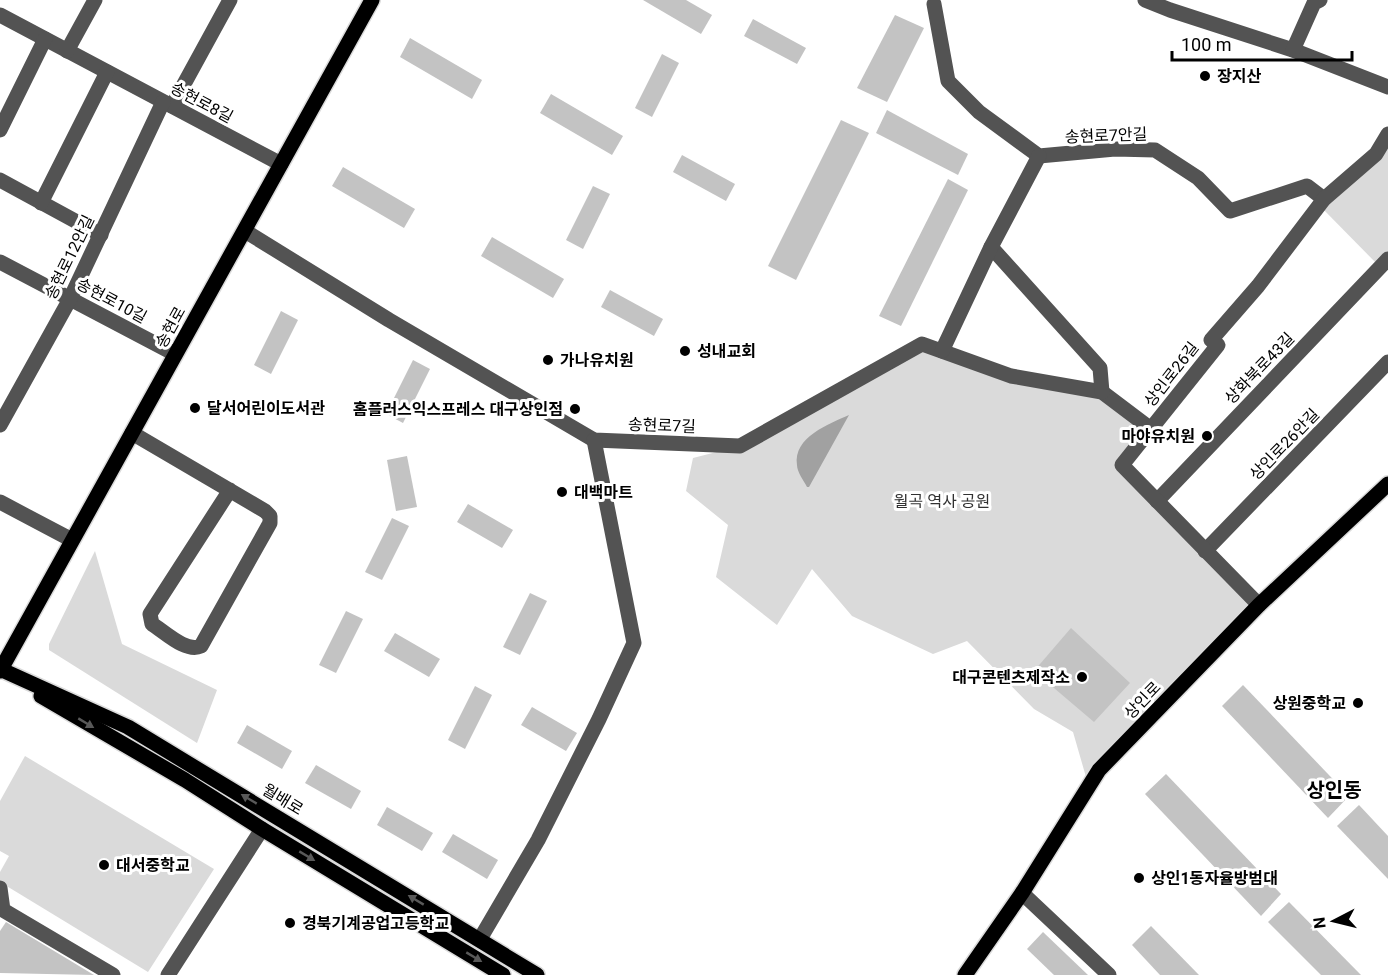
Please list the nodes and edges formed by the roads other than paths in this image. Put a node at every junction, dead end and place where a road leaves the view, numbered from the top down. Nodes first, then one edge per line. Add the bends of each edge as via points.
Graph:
1 (95, 0) edge
2 (230, 0) edge
3 (372, 0) edge
4 (1144, 0) edge
5 (1320, 0) edge
6 (934, 4) dead end
7 (1169, 5) edge
8 (0, 15) edge
9 (45, 39) junction
10 (1293, 50) junction
11 (67, 51) junction
12 (107, 72) junction
13 (1388, 87) edge
14 (168, 104) junction
15 (0, 130) edge
16 (1388, 134) edge
17 (1039, 156) junction
18 (281, 164) junction
19 (0, 180) edge
20 (1324, 199) junction
21 (41, 203) junction
22 (245, 231) junction
23 (100, 235) junction
24 (991, 247) junction
25 (1388, 259) edge
26 (0, 262) edge
27 (70, 298) junction
28 (942, 351) junction
29 (176, 354) junction
30 (1388, 362) edge
31 (1102, 392) junction
32 (0, 425) edge
33 (1151, 429) junction
34 (132, 433) junction
35 (594, 440) junction
36 (1388, 484) edge
37 (230, 490) junction
38 (1157, 501) junction
39 (0, 502) edge
40 (72, 540) junction
41 (1205, 551) junction
42 (1258, 605) junction
43 (0, 670) edge
44 (262, 829) junction
45 (0, 888) edge
46 (1022, 893) junction
47 (480, 939) junction
48 (113, 975) edge
49 (168, 975) edge
50 (503, 975) edge
51 (537, 975) edge
52 (965, 975) edge
53 (1109, 975) edge

1 - 11 street
2 - 14 street, 송현로12안길
3 - 18 main road, 송현로
4 - 7 street
5 - 10 street via 1314,3
6 - 17 street via 948,81 979,112
7 - 10 street
8 - 9 street, 송현로8길
9 - 11 street, 송현로8길
9 - 15 street
10 - 13 street
11 - 12 street, 송현로8길
12 - 14 street, 송현로8길
12 - 21 street
14 - 18 street, 송현로8길
14 - 23 street, 송현로12안길
16 - 20 street, 상인로26길 via 1376,154
17 - 20 street, 송현로7안길 via 1115,149 1155,150 1198,178 1230,211 1307,186
17 - 24 street
18 - 22 main road, 송현로
19 - 21 street
20 - 33 street, 상인로26길 via 1211,340 1218,345
21 - 23 street
22 - 29 main road, 송현로
22 - 35 street, 송현로7길
23 - 27 street, 송현로12안길
24 - 28 street
24 - 31 street via 1100,368
25 - 38 street, 상화북로43길
26 - 27 street, 송현로10길
27 - 29 street, 송현로10길
27 - 32 street, 송현로12안길
28 - 31 street, 송현로7길 via 1011,376
28 - 35 street, 송현로7길 via 922,344 740,446
29 - 34 main road, 송현로
30 - 41 street, 상인로26안길
31 - 33 street, 송현로7길
33 - 38 street, 상인로26길 via 1122,465
34 - 37 street
34 - 40 main road, 송현로
35 - 47 street via 634,643 538,840
36 - 42 main road, 상인로
37 - 37 street via 265,511 270,523 201,646 195,649 152,624 150,614
38 - 41 street, 상인로26길
39 - 40 street
40 - 43 main road, 송현로
41 - 42 street, 상인로26길
42 - 46 main road, 상인로 via 1099,770
43 -> 44 main road
47 -> 43 main road, 월배로 via 128,727
44 - 49 street
44 -> 50 main road
45 - 48 street via 3,909
46 - 52 main road, 상인로
46 - 53 street
47 - 51 main road, 월배로

